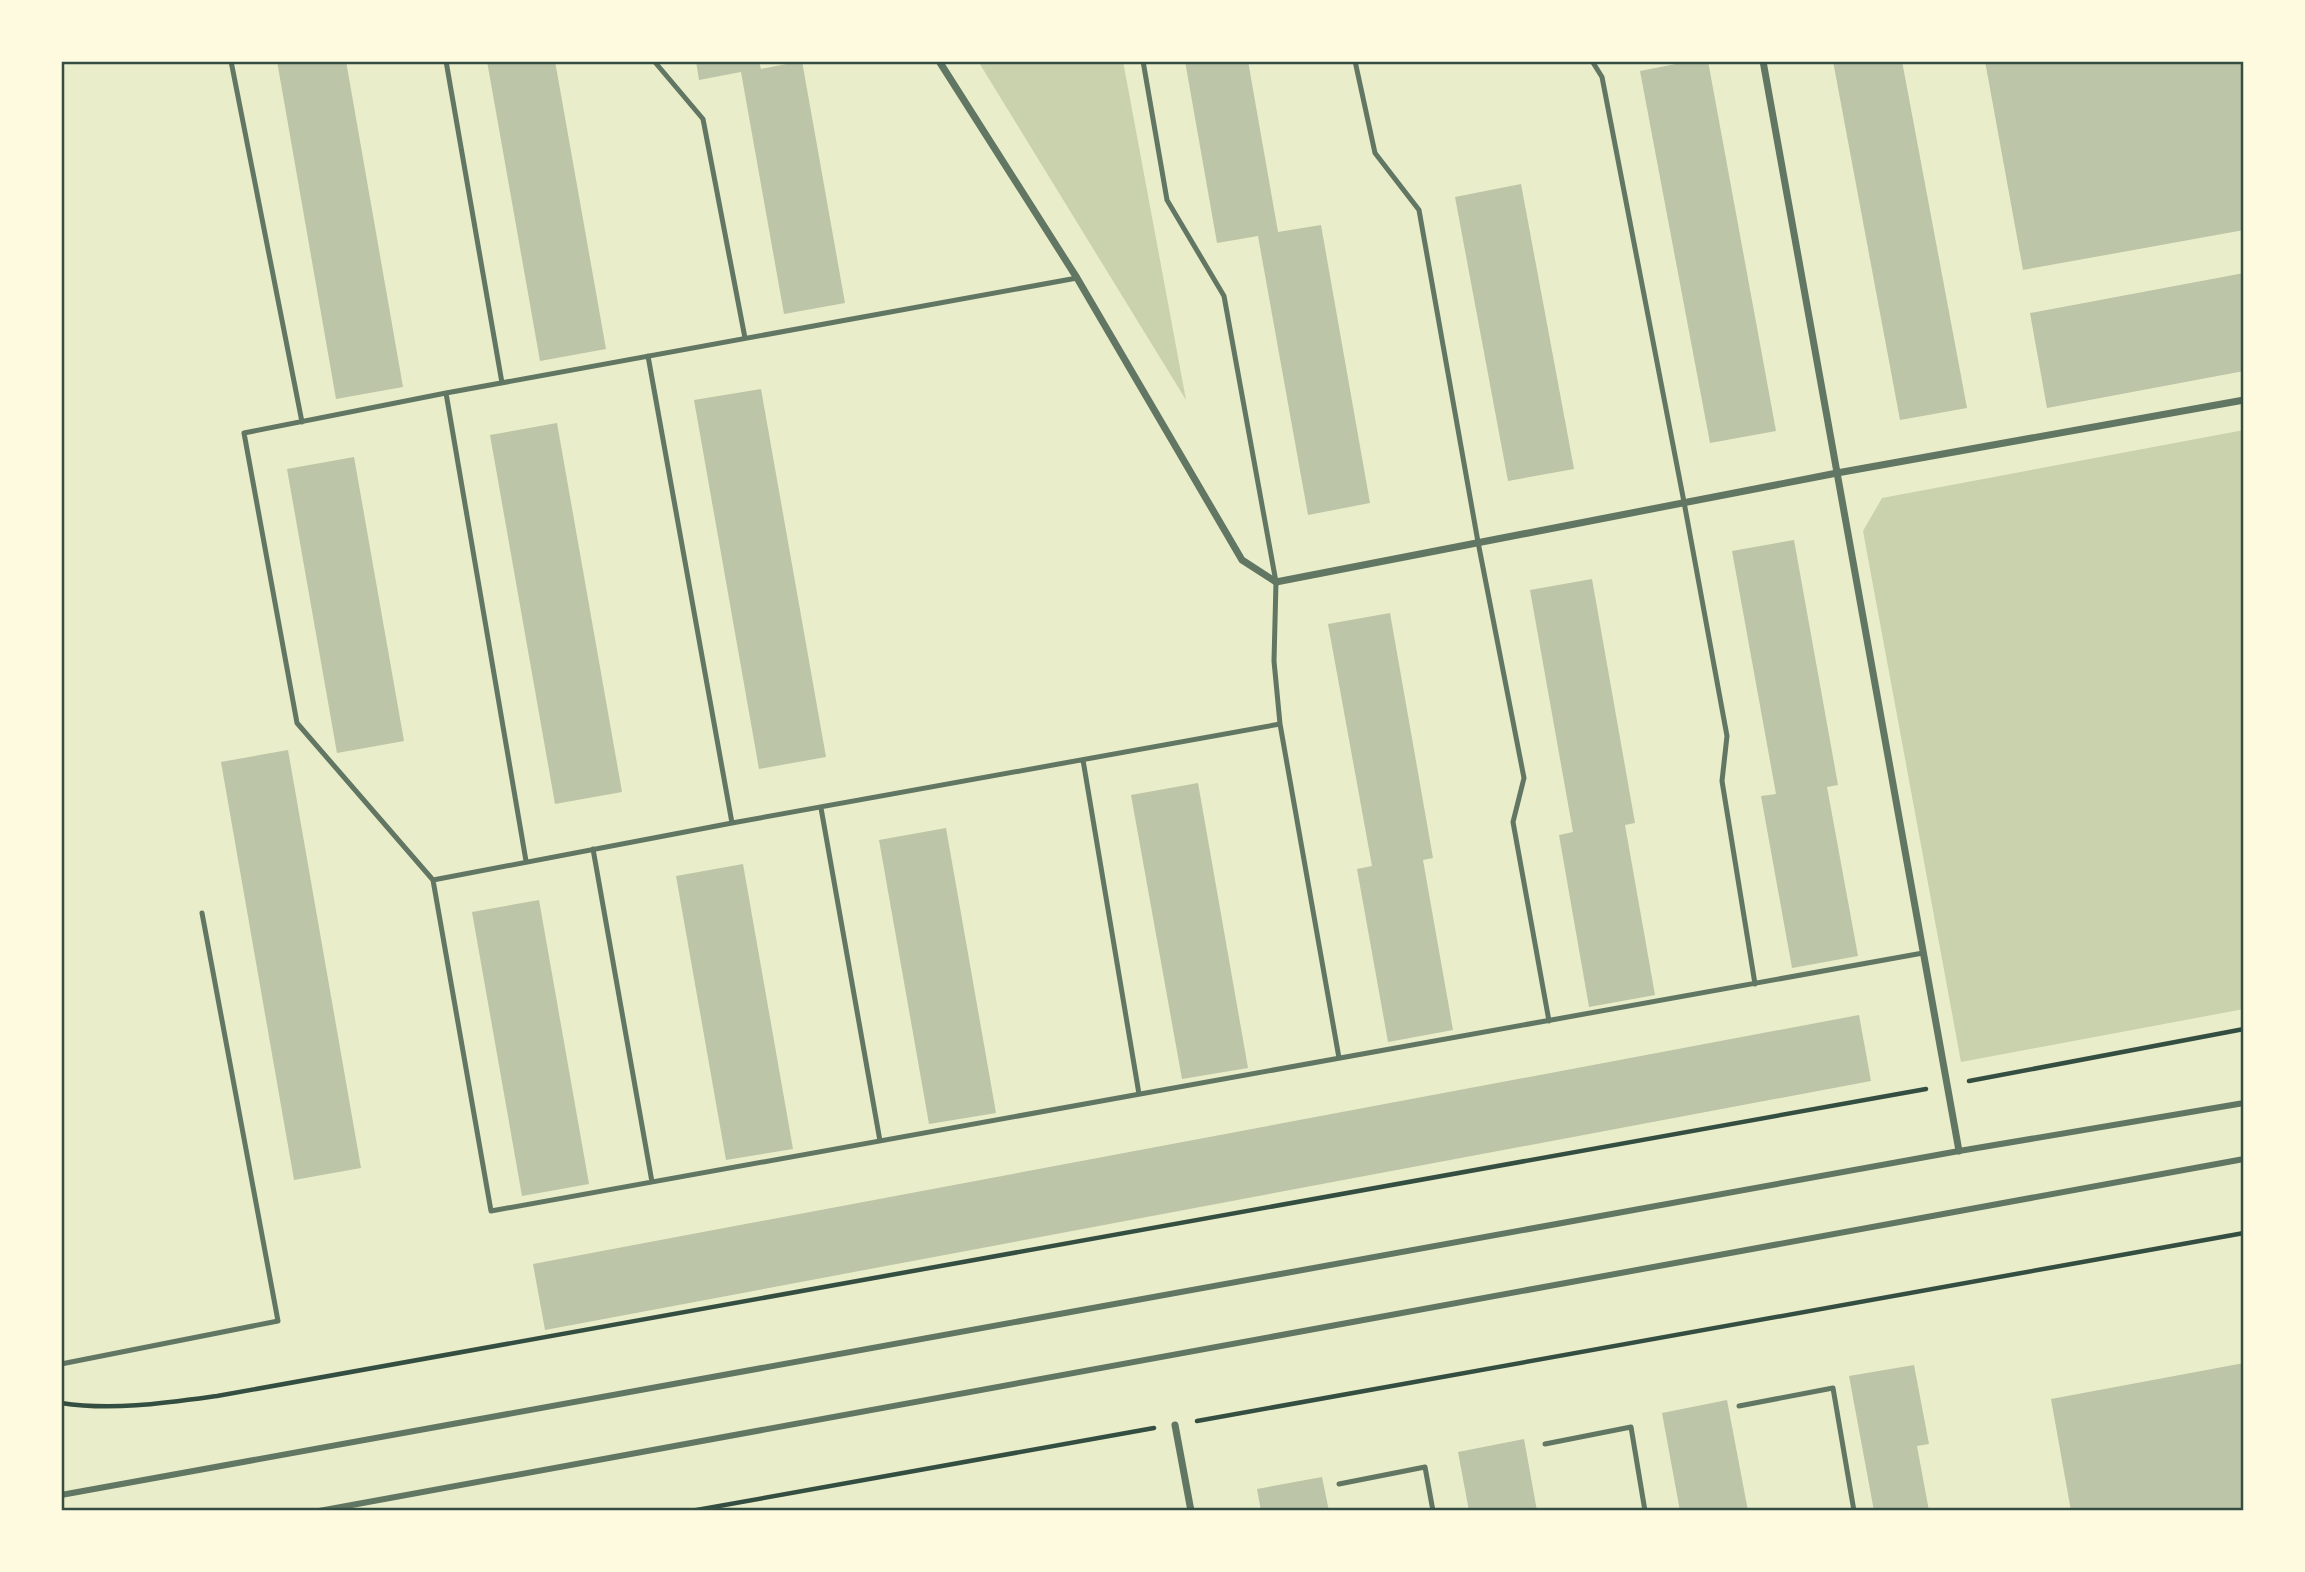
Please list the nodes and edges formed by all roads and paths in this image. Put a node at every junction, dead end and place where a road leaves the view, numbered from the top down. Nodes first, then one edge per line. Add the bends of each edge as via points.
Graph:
1 (231, 61) edge
2 (446, 61) edge
3 (654, 61) edge
4 (939, 61) edge
5 (1143, 61) edge
6 (1355, 61) edge
7 (1592, 61) edge
8 (1763, 61) edge
9 (1077, 278) junction
10 (745, 338) junction
11 (648, 356) junction
12 (502, 383) junction
13 (446, 393) junction
14 (2244, 400) edge
15 (302, 422) junction
16 (1837, 473) junction
17 (1684, 502) junction
18 (1478, 542) junction
19 (1276, 582) junction
20 (1280, 724) junction
21 (1083, 760) junction
22 (821, 808) junction
23 (732, 823) junction
24 (593, 849) junction
25 (526, 861) junction
26 (433, 880) junction
27 (202, 914) dead end
28 (1923, 954) junction
29 (1755, 984) junction
30 (1549, 1020) junction
31 (2244, 1029) edge
32 (1339, 1058) junction
33 (1947, 1085) junction
34 (1139, 1094) junction
35 (2244, 1103) edge
36 (880, 1141) junction
37 (1959, 1151) junction
38 (2244, 1159) edge
39 (652, 1182) junction
40 (2244, 1233) edge
41 (61, 1364) edge
42 (61, 1403) edge
43 (1739, 1406) dead end
44 (1175, 1425) junction
45 (1545, 1444) dead end
46 (1339, 1484) dead end
47 (61, 1495) edge
48 (318, 1511) edge
49 (691, 1511) edge
50 (1191, 1511) edge
51 (1433, 1511) edge
52 (1645, 1511) edge
53 (1854, 1511) edge

1 - 15 lane
2 - 12 lane
3 - 10 lane via 703,119
4 - 9 street
5 - 19 lane via 1167,200 1224,296
6 - 18 lane via 1375,153 1419,210
7 - 17 lane via 1602,77
8 - 16 street
9 - 10 lane
9 - 19 street via 1242,560
10 - 11 lane
11 - 12 lane
11 - 23 lane
12 - 13 lane
13 - 15 lane
13 - 25 lane
14 - 16 street
15 - 26 lane via 243,433 297,723
16 - 17 street
16 - 28 street
17 - 18 street
17 - 29 lane via 1727,737 1722,781
18 - 19 street
18 - 30 lane via 1524,778 1513,822
19 - 20 lane via 1274,661
20 - 21 lane
20 - 32 lane
21 - 22 lane
21 - 34 lane
22 - 23 lane
22 - 36 lane
23 - 24 lane
24 - 25 lane
24 - 39 lane
25 - 26 lane
26 - 39 lane via 491,1211
27 - 41 lane via 278,1321
28 - 29 lane
28 - 33 street
29 - 30 lane
30 - 32 lane
31 - 33 path
32 - 34 lane
33 - 37 street
33 - 42 path via 217,1396 160,1404
34 - 36 lane
35 - 37 street
36 - 39 lane
37 - 47 street
38 - 48 street
40 - 44 path
43 - 53 lane via 1833,1388
44 - 49 path
44 - 50 street
45 - 52 lane via 1631,1427
46 - 51 lane via 1425,1467

